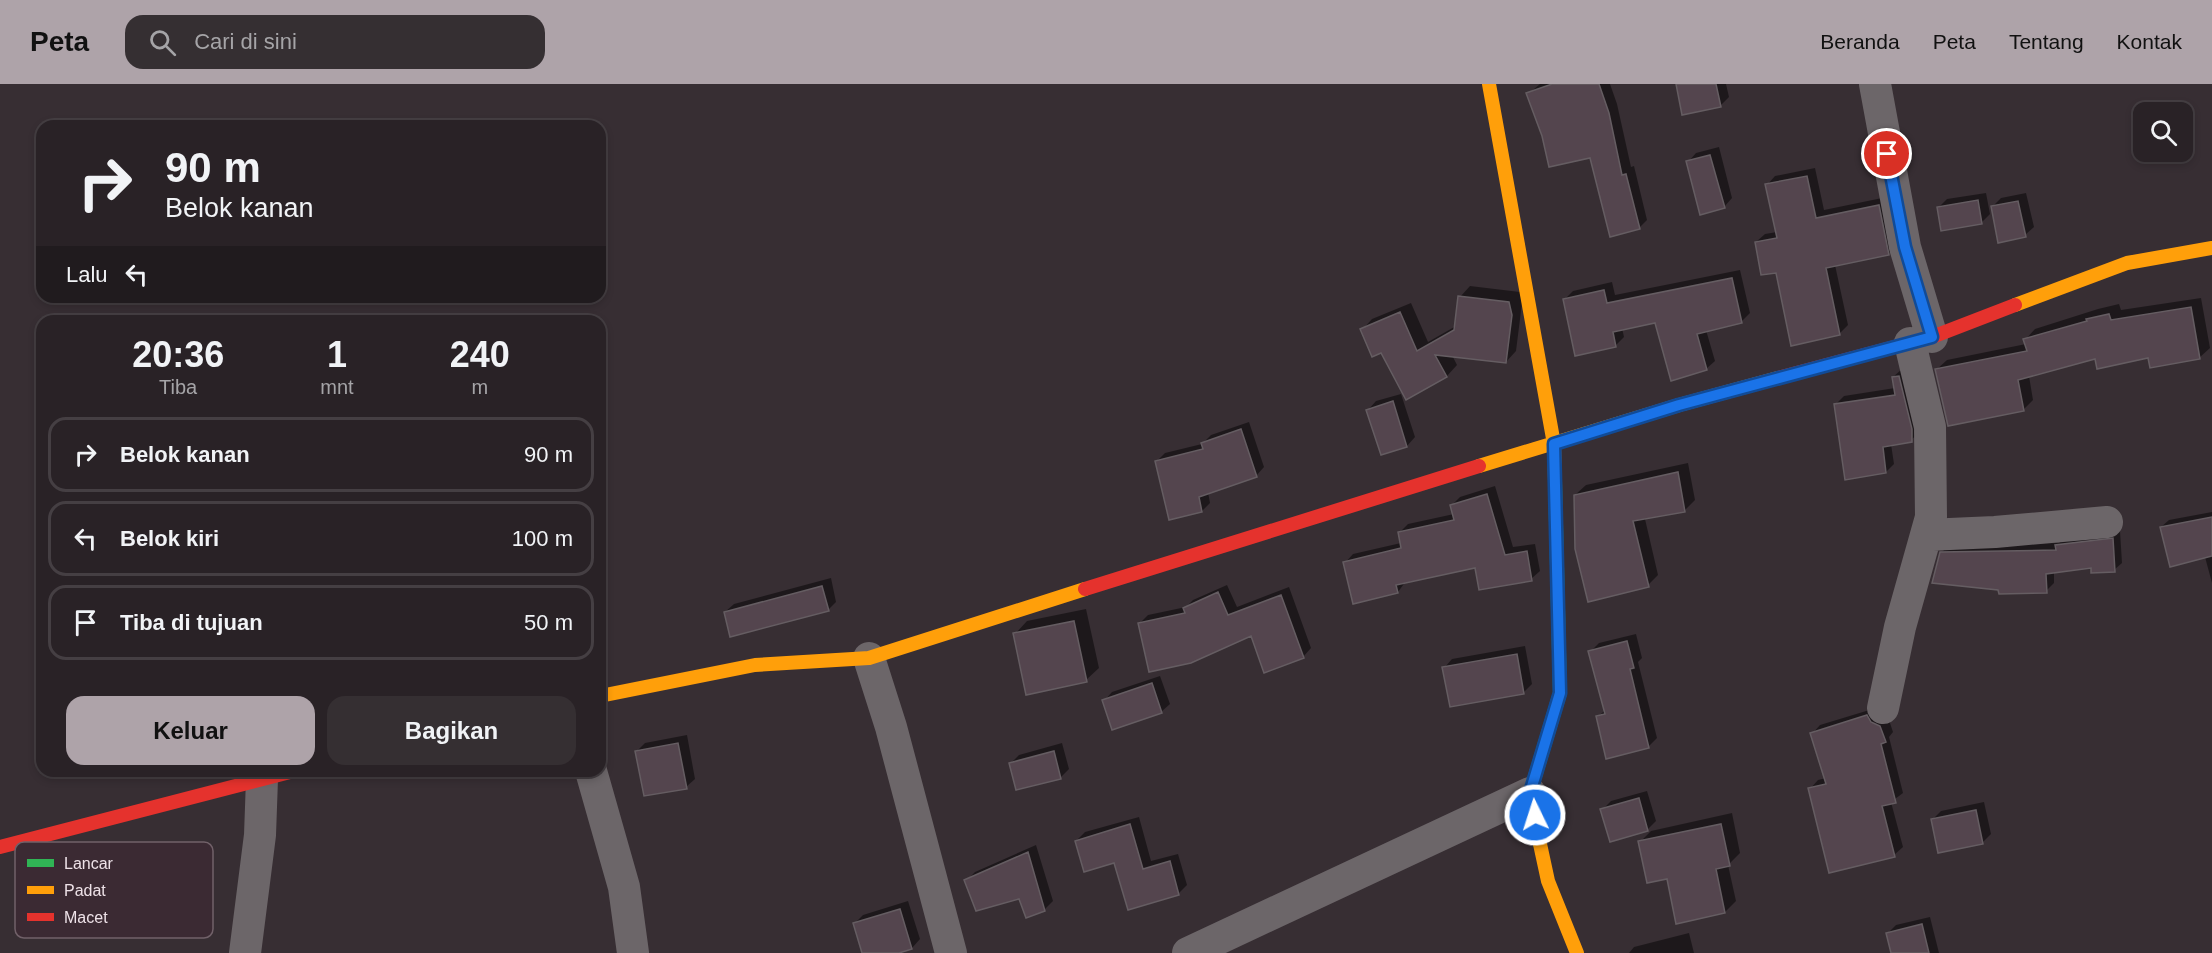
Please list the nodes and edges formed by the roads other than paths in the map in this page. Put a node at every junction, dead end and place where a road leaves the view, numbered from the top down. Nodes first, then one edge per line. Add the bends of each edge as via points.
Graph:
1 (1489, 84) edge
2 (1875, 84) edge
3 (2212, 248) edge
4 (1921, 340) junction
5 (1554, 444) junction
6 (2107, 522) dead end
7 (1927, 535) junction
8 (869, 658) junction
9 (606, 695) edge
10 (1883, 708) dead end
11 (270, 777) edge
12 (593, 777) edge
13 (262, 779) junction
14 (1530, 793) junction
15 (19, 842) edge
16 (15, 843) edge
17 (0, 847) edge
18 (245, 953) edge
19 (633, 953) edge
20 (951, 953) edge
21 (1188, 953) edge
22 (1576, 953) edge

1 - 5 street
2 - 4 street
3 - 4 street via 2127,263
4 - 5 street via 1679,405
4 - 7 street via 1930,427 1931,516
5 - 8 street
5 - 14 street via 1560,693
6 - 7 street
7 - 10 street via 1900,627
8 - 9 street via 755,665
8 - 20 street
11 - 13 street
12 - 19 street via 624,887
13 - 15 street
13 - 18 street via 260,835
14 - 21 street
14 - 22 street via 1548,881
16 - 17 street

